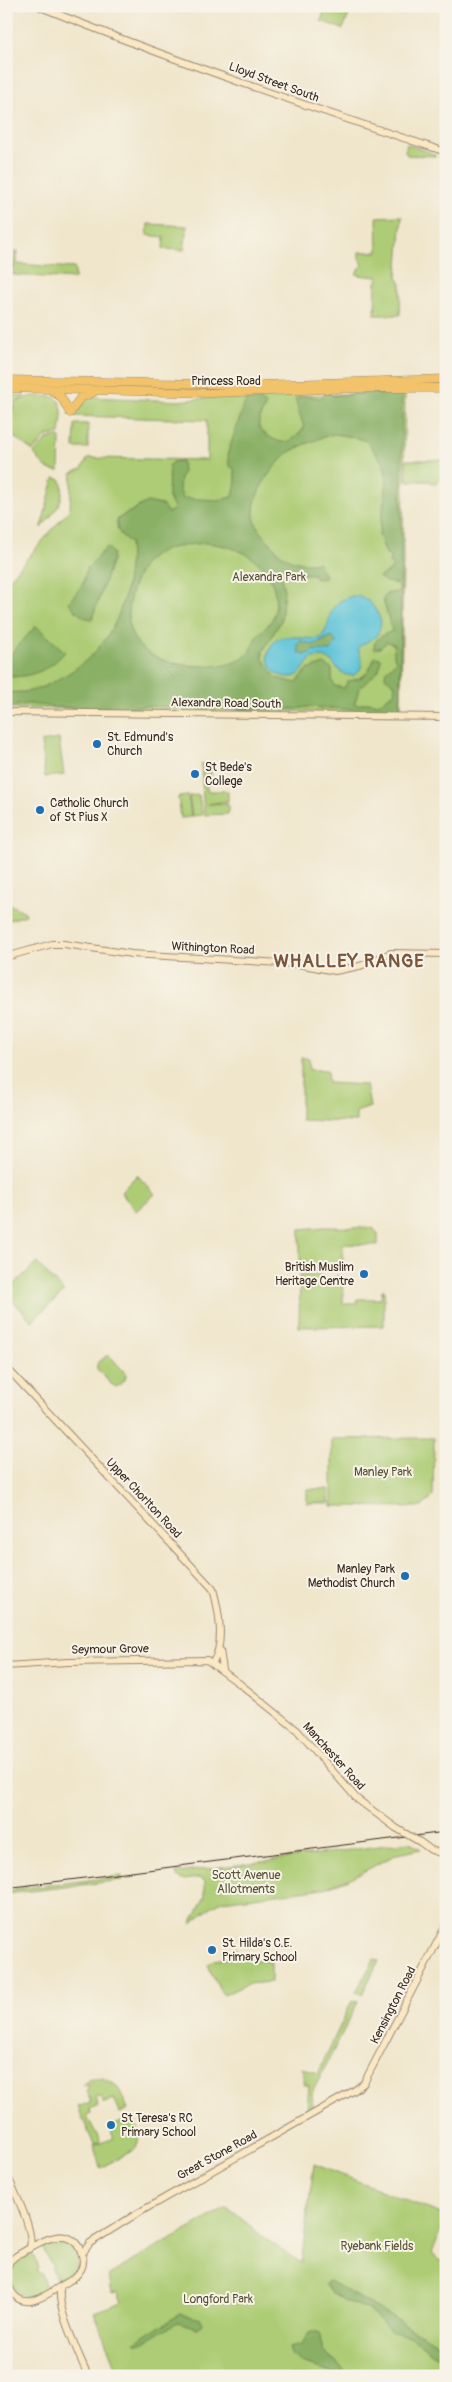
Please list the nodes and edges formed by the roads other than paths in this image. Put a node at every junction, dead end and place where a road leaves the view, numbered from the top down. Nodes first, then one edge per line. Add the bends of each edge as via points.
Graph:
1 (38, 6) edge
2 (446, 152) edge
3 (446, 379) edge
4 (6, 380) edge
5 (6, 388) edge
6 (446, 388) edge
7 (50, 390) junction
8 (105, 391) junction
9 (6, 712) edge
10 (446, 717) edge
11 (446, 954) edge
12 (6, 957) edge
13 (6, 1367) edge
14 (220, 1648) junction
15 (213, 1662) junction
16 (6, 1666) edge
17 (223, 1670) junction
18 (446, 1855) edge
19 (446, 1925) edge
20 (356, 2090) joint
21 (6, 2173) edge
22 (26, 2220) junction
23 (43, 2242) junction
24 (75, 2242) junction
25 (90, 2242) junction
26 (29, 2249) junction
27 (82, 2254) junction
28 (6, 2270) edge
29 (7, 2282) edge
30 (61, 2286) junction
31 (6, 2293) edge
32 (14, 2295) junction
33 (47, 2296) junction
34 (62, 2308) junction
35 (88, 2376) edge

1 - 2 street, Lloyd Street South via 319,110
3 - 4 highway, Princess Road via 257,385
5 - 7 highway, Princess Road
6 - 8 highway, Princess Road
7 - 8 highway, Princess Road
7 - 8 highway via 61,397 70,413 80,398
9 - 10 street, Alexandra Road South
11 - 12 street, Withington Road via 391,952 360,966 335,971 298,964 132,954 64,944 52,944
13 - 14 street, Upper Chorlton Road via 213,1589
14 - 15 street
14 - 17 street, Upper Chorlton Road
15 - 16 street, Seymour Grove via 169,1659
15 - 17 street, Manchester Road
17 - 18 street, Manchester Road, bridge via 297,1730 357,1799 396,1828 431,1850
19 - 20 street, Kensington Road via 370,2075
20 - 25 street, Great Stone Road
21 - 22 street
22 - 23 street via 35,2236
22 - 26 street via 32,2241
23 - 24 street via 60,2236
23 - 26 street
24 - 25 street
24 - 27 street
25 - 27 street, Great Stone Road
26 - 28 street via 13,2258
27 - 30 street, Great Stone Road via 80,2271
29 - 32 street
30 - 33 street, Great Stone Road
30 - 34 street
31 - 32 street
32 - 33 street via 30,2302
33 - 34 street
34 - 35 street

